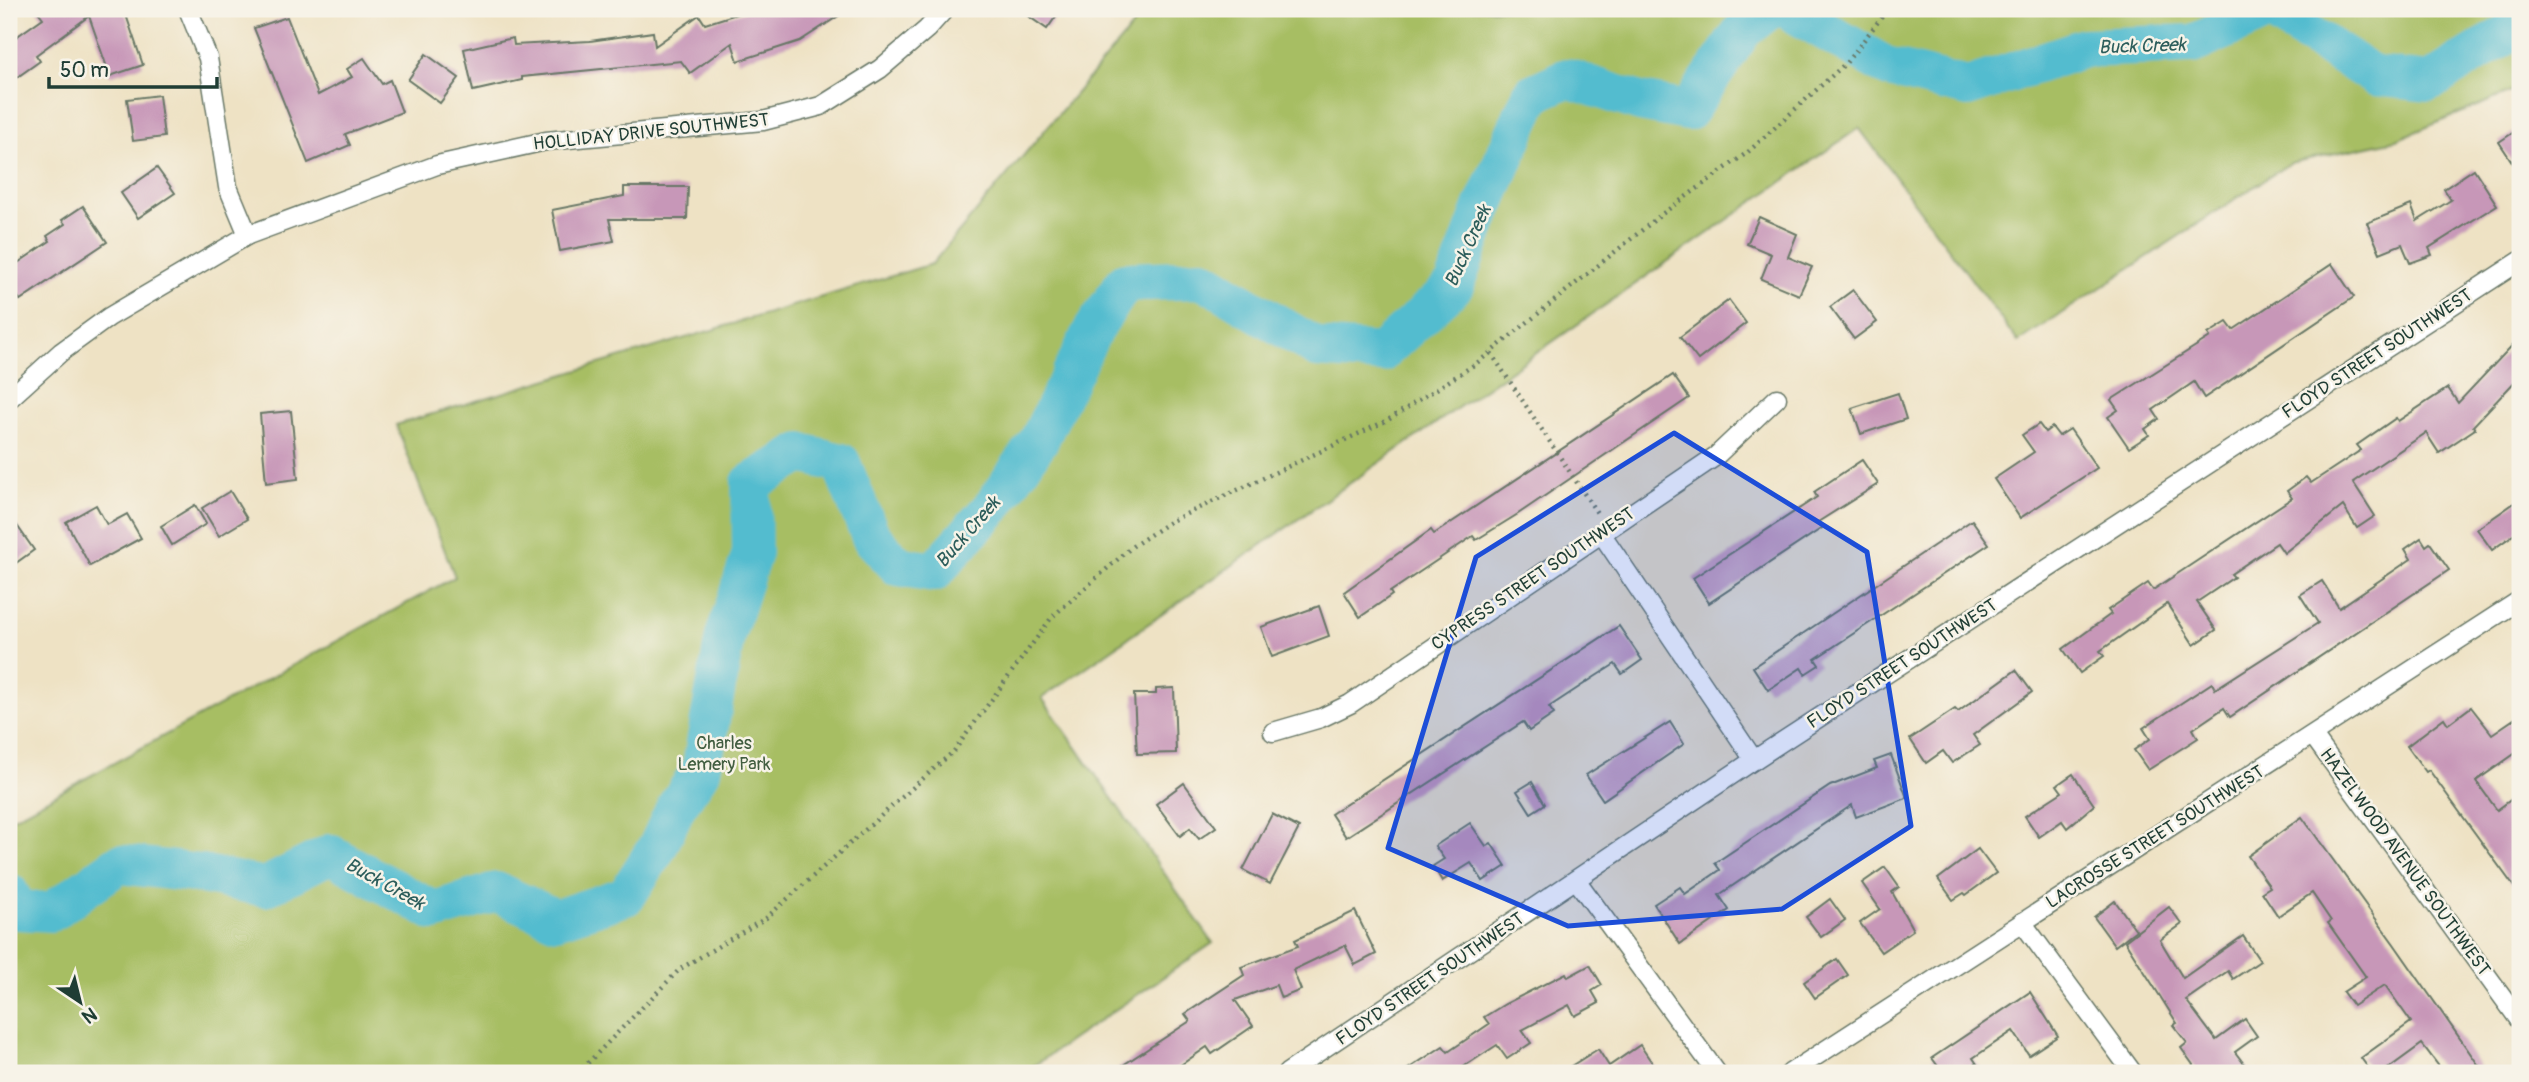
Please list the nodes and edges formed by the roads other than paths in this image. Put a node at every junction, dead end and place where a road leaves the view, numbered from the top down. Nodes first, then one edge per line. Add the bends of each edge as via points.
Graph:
1 (188, 9) edge
2 (945, 9) edge
3 (248, 235) junction
4 (2520, 261) edge
5 (9, 398) edge
6 (1777, 398) dead end
7 (1604, 531) junction
8 (2520, 600) edge
9 (1273, 732) dead end
10 (2314, 737) junction
11 (1754, 760) junction
12 (1577, 881) junction
13 (2022, 922) junction
14 (2520, 1021) edge
15 (1287, 1073) edge
16 (1717, 1073) edge
17 (1790, 1073) edge
18 (2133, 1073) edge

1 - 3 street via 208,58 228,187
2 - 3 street, HOLLIDAY DRIVE SOUTHWEST via 880,69 821,106 763,121 546,141 437,165
3 - 5 street, HOLLIDAY DRIVE SOUTHWEST via 109,317
4 - 11 street, FLOYD STREET SOUTHWEST
6 - 7 street, CYPRESS STREET SOUTHWEST via 1716,456
7 - 9 street, CYPRESS STREET SOUTHWEST via 1350,704
7 - 11 street
8 - 10 street, LACROSSE STREET SOUTHWEST
10 - 13 street, LACROSSE STREET SOUTHWEST
10 - 14 street, HAZELWOOD AVENUE SOUTHWEST
11 - 12 street, FLOYD STREET SOUTHWEST
12 - 15 street, FLOYD STREET SOUTHWEST
12 - 16 street
13 - 17 street, LACROSSE STREET SOUTHWEST
13 - 18 street

